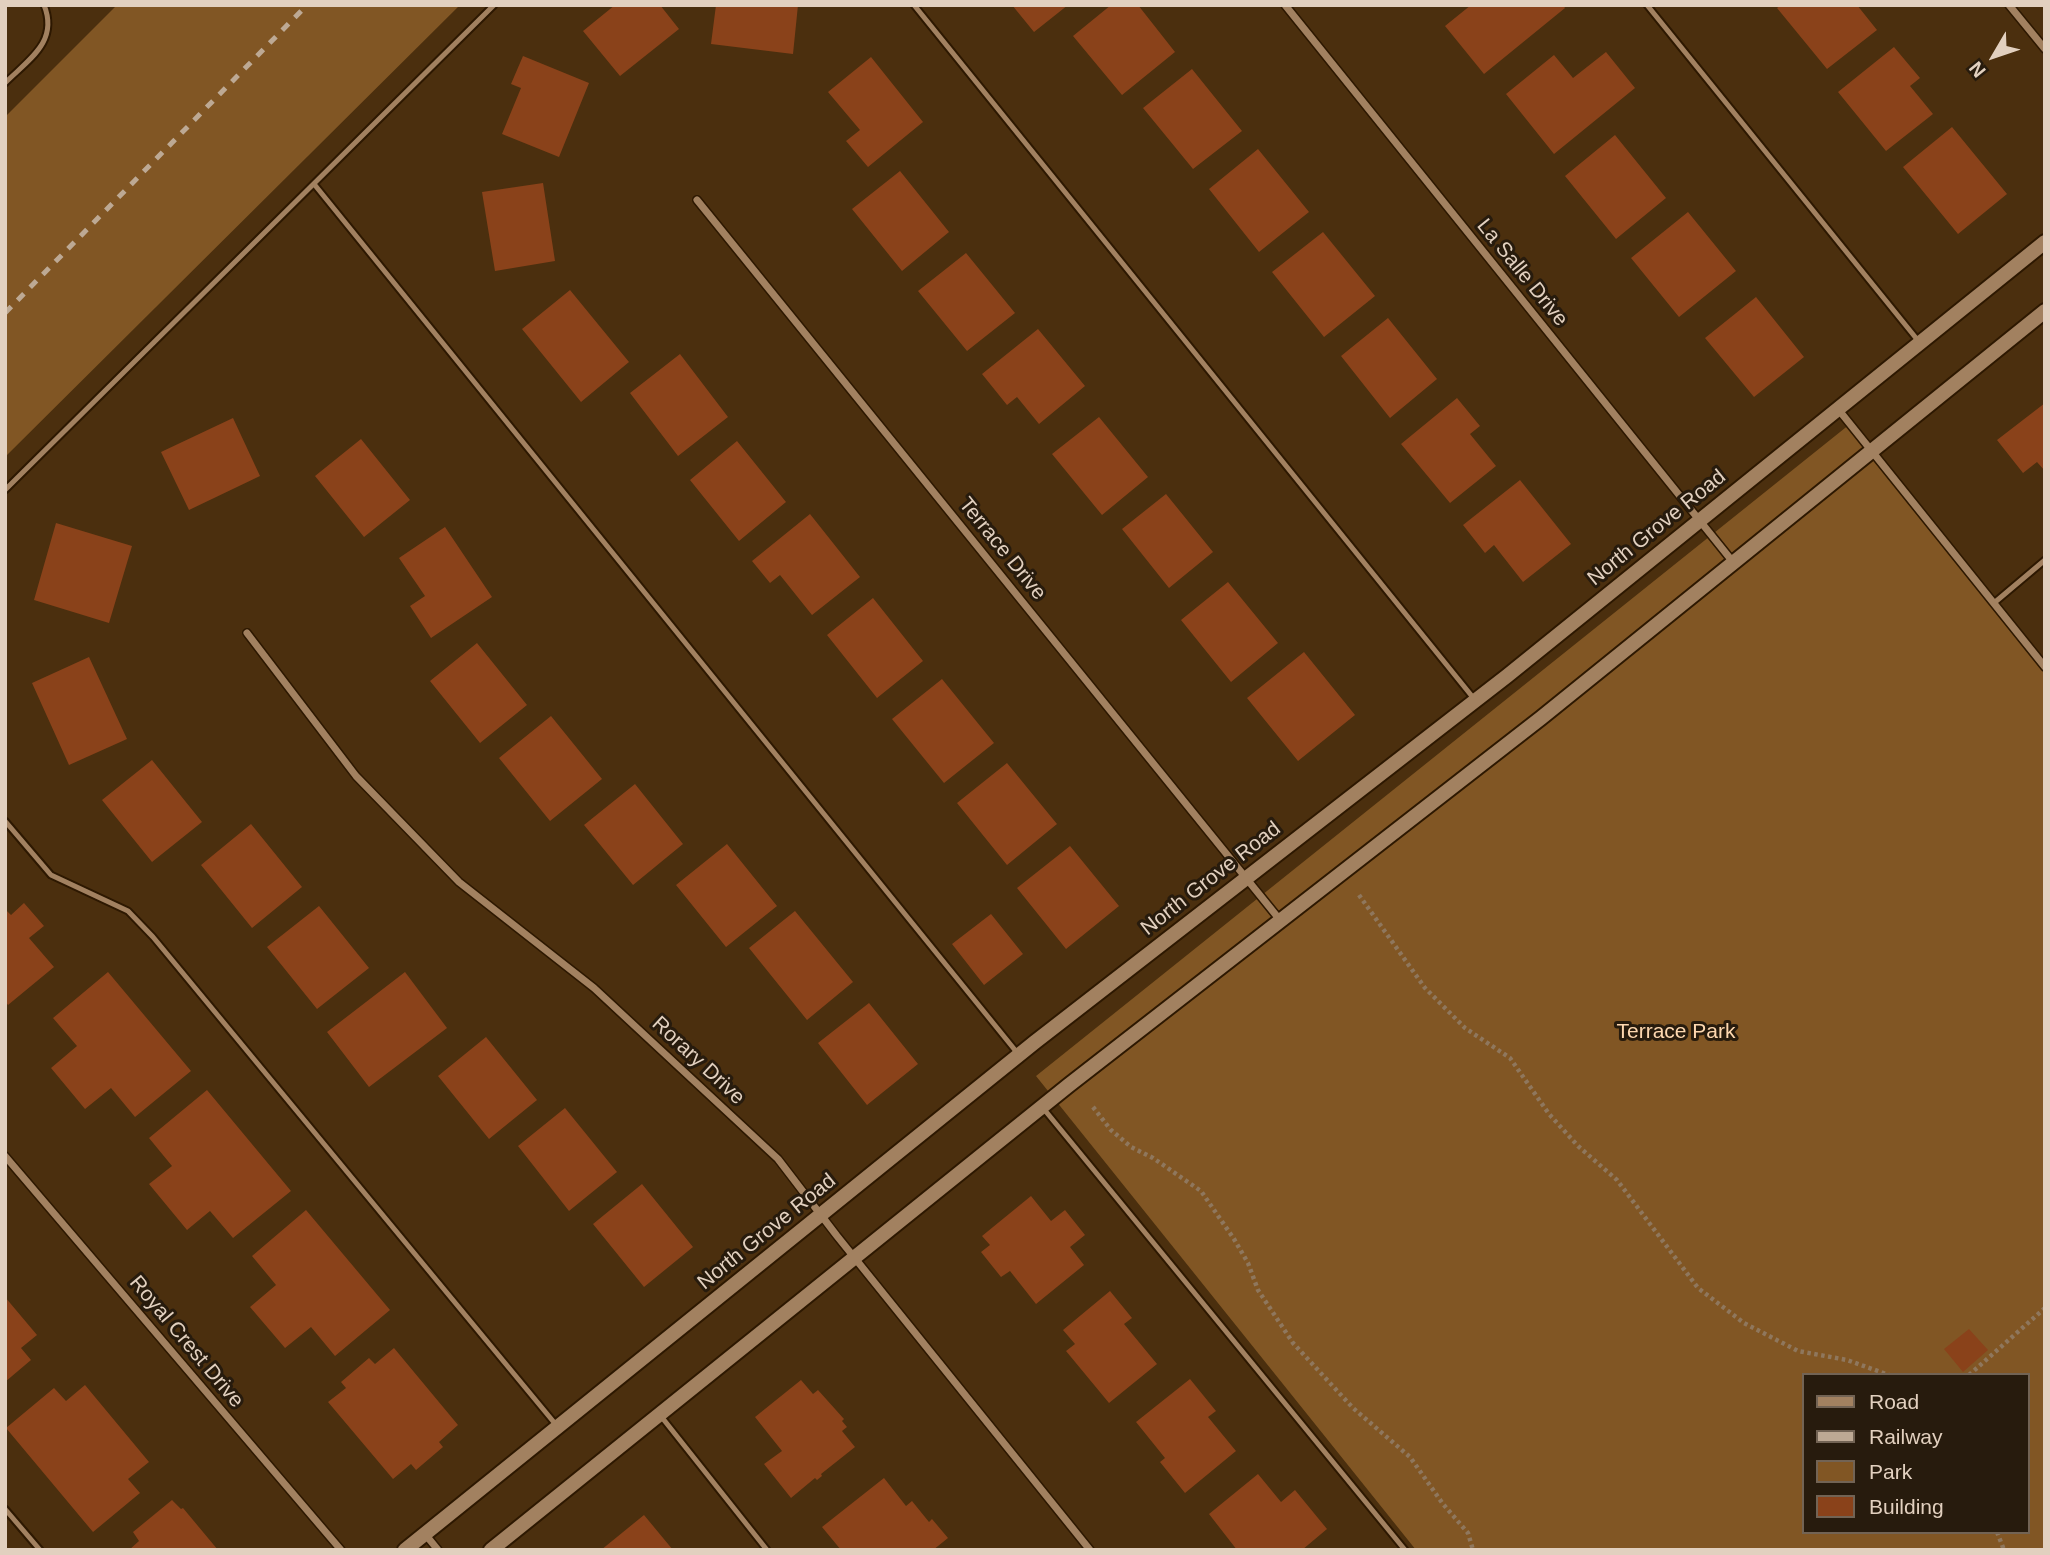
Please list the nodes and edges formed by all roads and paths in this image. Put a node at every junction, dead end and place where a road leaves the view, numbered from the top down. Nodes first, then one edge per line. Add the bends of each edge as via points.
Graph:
1 (44, 5) edge
2 (494, 5) edge
3 (914, 5) edge
4 (1285, 5) edge
5 (1647, 5) edge
6 (2009, 5) edge
7 (2045, 49) edge
8 (5, 83) edge
9 (314, 184) junction
10 (697, 200) dead end
11 (2045, 242) edge
12 (2045, 311) edge
13 (1920, 343) junction
14 (1838, 409) junction
15 (1872, 451) junction
16 (5, 490) edge
17 (1699, 522) junction
18 (2045, 560) edge
19 (1733, 562) junction
20 (1994, 603) junction
21 (247, 633) dead end
22 (2045, 667) edge
23 (1475, 700) junction
24 (5, 821) edge
25 (1246, 879) junction
26 (1359, 895) dead end
27 (1280, 920) junction
28 (1019, 1055) junction
29 (1041, 1107) junction
30 (1093, 1107) dead end
31 (5, 1156) edge
32 (821, 1216) junction
33 (854, 1258) junction
34 (2045, 1308) edge
35 (1883, 1373) edge
36 (1971, 1373) edge
37 (660, 1415) junction
38 (558, 1428) junction
39 (5, 1508) edge
40 (425, 1534) junction
41 (40, 1550) edge
42 (341, 1550) edge
43 (405, 1550) edge
44 (438, 1550) edge
45 (491, 1550) edge
46 (767, 1550) edge
47 (1090, 1550) edge
48 (1405, 1550) edge
49 (1473, 1550) edge

1 - 8 lane via 48,23 44,44
2 - 9 lane
3 - 23 lane
4 - 17 street, La Salle Drive
5 - 13 lane
6 - 7 street
9 - 16 lane
9 - 28 lane
10 - 25 street, Terrace Drive
11 - 13 street, North Grove Road
12 - 15 street
13 - 14 street, North Grove Road
14 - 15 street
14 - 17 street, North Grove Road
15 - 19 street
15 - 20 street
17 - 19 street, La Salle Drive
17 - 23 street, North Grove Road
18 - 20 lane
19 - 27 street
20 - 22 street
21 - 32 street, Rorary Drive via 356,776 459,882 594,988 778,1159
23 - 25 street, North Grove Road
24 - 38 lane via 51,875 128,911 153,937
25 - 27 street, Terrace Drive
25 - 28 street, North Grove Road
26 - 35 path via 1425,988 1465,1028 1510,1058 1549,1114 1618,1180 1698,1288 1744,1323 1798,1351 1847,1360
27 - 29 street
28 - 32 street, North Grove Road
29 - 33 street
29 - 48 lane
30 - 49 path via 1130,1147 1201,1191 1293,1343 1353,1408 1410,1457 1468,1533
31 - 42 street, Royal Crest Drive
32 - 33 street, Rorary Drive
32 - 38 street, North Grove Road
33 - 37 street
33 - 47 street, Rorary Drive
34 - 36 path
37 - 45 street
37 - 46 lane
38 - 40 street, North Grove Road
39 - 41 lane
40 - 43 street, North Grove Road
40 - 44 street

